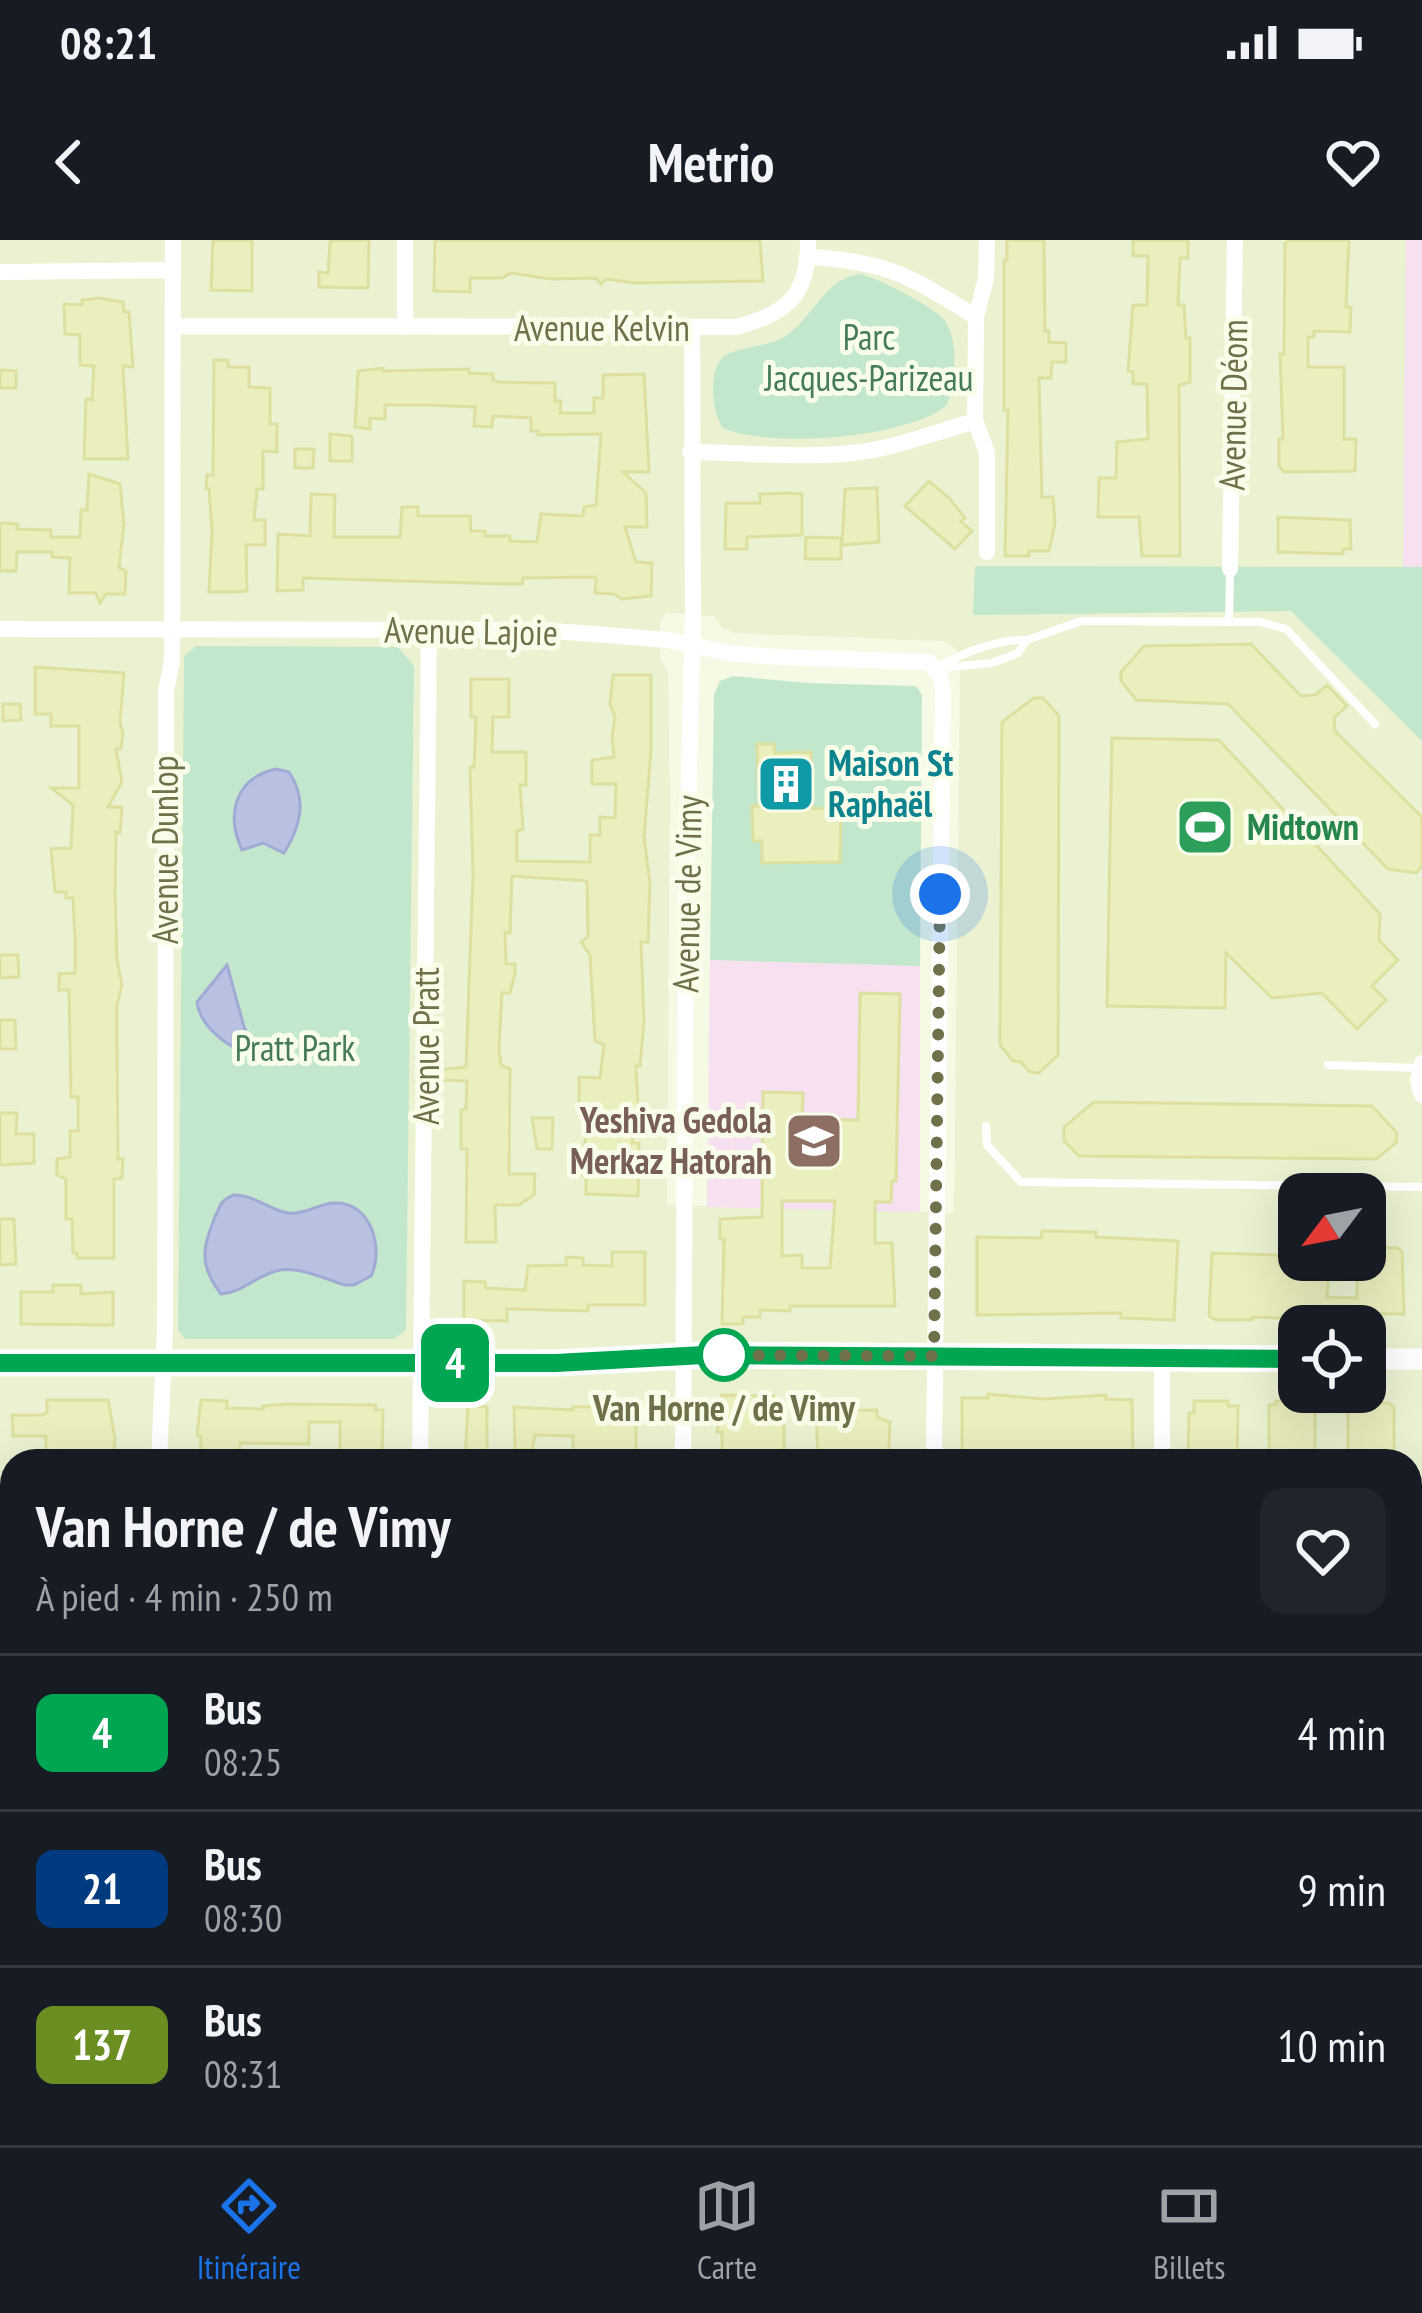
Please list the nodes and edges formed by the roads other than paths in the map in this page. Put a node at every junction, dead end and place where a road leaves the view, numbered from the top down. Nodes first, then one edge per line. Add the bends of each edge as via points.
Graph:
1 (172, 240) edge
2 (405, 240) edge
3 (987, 240) edge
4 (1235, 240) edge
5 (808, 248) edge
6 (172, 270) junction
7 (0, 272) edge
8 (976, 317) junction
9 (174, 326) junction
10 (405, 328) junction
11 (692, 328) junction
12 (975, 421) junction
13 (690, 452) junction
14 (987, 552) dead end
15 (1230, 569) joint
16 (1229, 622) junction
17 (0, 629) edge
18 (170, 629) junction
19 (429, 632) junction
20 (1028, 640) junction
21 (692, 646) junction
22 (936, 668) junction
23 (1375, 724) dead end
24 (1328, 1065) dead end
25 (1421, 1065) edge
26 (1422, 1094) edge
27 (986, 1126) dead end
28 (1422, 1187) edge
29 (934, 1356) junction
30 (685, 1357) junction
31 (1162, 1359) junction
32 (1278, 1359) edge
33 (1386, 1359) edge
34 (1422, 1359) edge
35 (0, 1363) edge
36 (162, 1363) junction
37 (422, 1364) junction
38 (159, 1449) edge
39 (420, 1449) edge
40 (683, 1449) edge
41 (934, 1449) edge
42 (1162, 1449) edge

1 - 6 street, Avenue Dunlop
2 - 10 street
3 - 8 street
4 - 15 street, Avenue Déom
5 - 8 street, Avenue Kelvin via 904,273
5 - 11 street, Avenue Kelvin via 795,299 783,309 737,327
6 - 7 street
6 - 9 street, Avenue Dunlop
8 - 12 street
9 - 10 street, Avenue Kelvin
9 - 18 street, Avenue Dunlop
10 - 11 street, Avenue Kelvin
11 - 13 street, Avenue de Vimy
12 - 13 street via 867,451
12 - 14 street via 987,452
13 - 21 street, Avenue de Vimy
15 - 16 lane
16 - 20 lane via 1081,620
16 - 23 lane via 1286,629
17 - 18 street, Avenue Lajoie
18 - 19 street, Avenue Lajoie
18 - 36 street, Avenue Dunlop
19 - 21 street, Avenue Lajoie via 542,630
19 - 37 street, Avenue Pratt
20 - 22 lane
20 - 22 lane via 992,663
21 - 22 street, Avenue Lajoie via 777,657 920,658
21 - 30 street, Avenue de Vimy
22 - 29 street via 943,692
24 - 25 lane
25 - 26 street
27 - 28 lane via 987,1144 1022,1182
29 - 30 main road
29 - 31 main road
29 - 41 street
30 - 37 main road
30 - 40 street, Avenue de Vimy
31 - 32 main road
31 - 42 street
33 - 34 main road
35 - 36 main road
36 - 37 main road
36 - 38 street, Avenue Dunlop
37 - 39 street, Avenue Pratt

